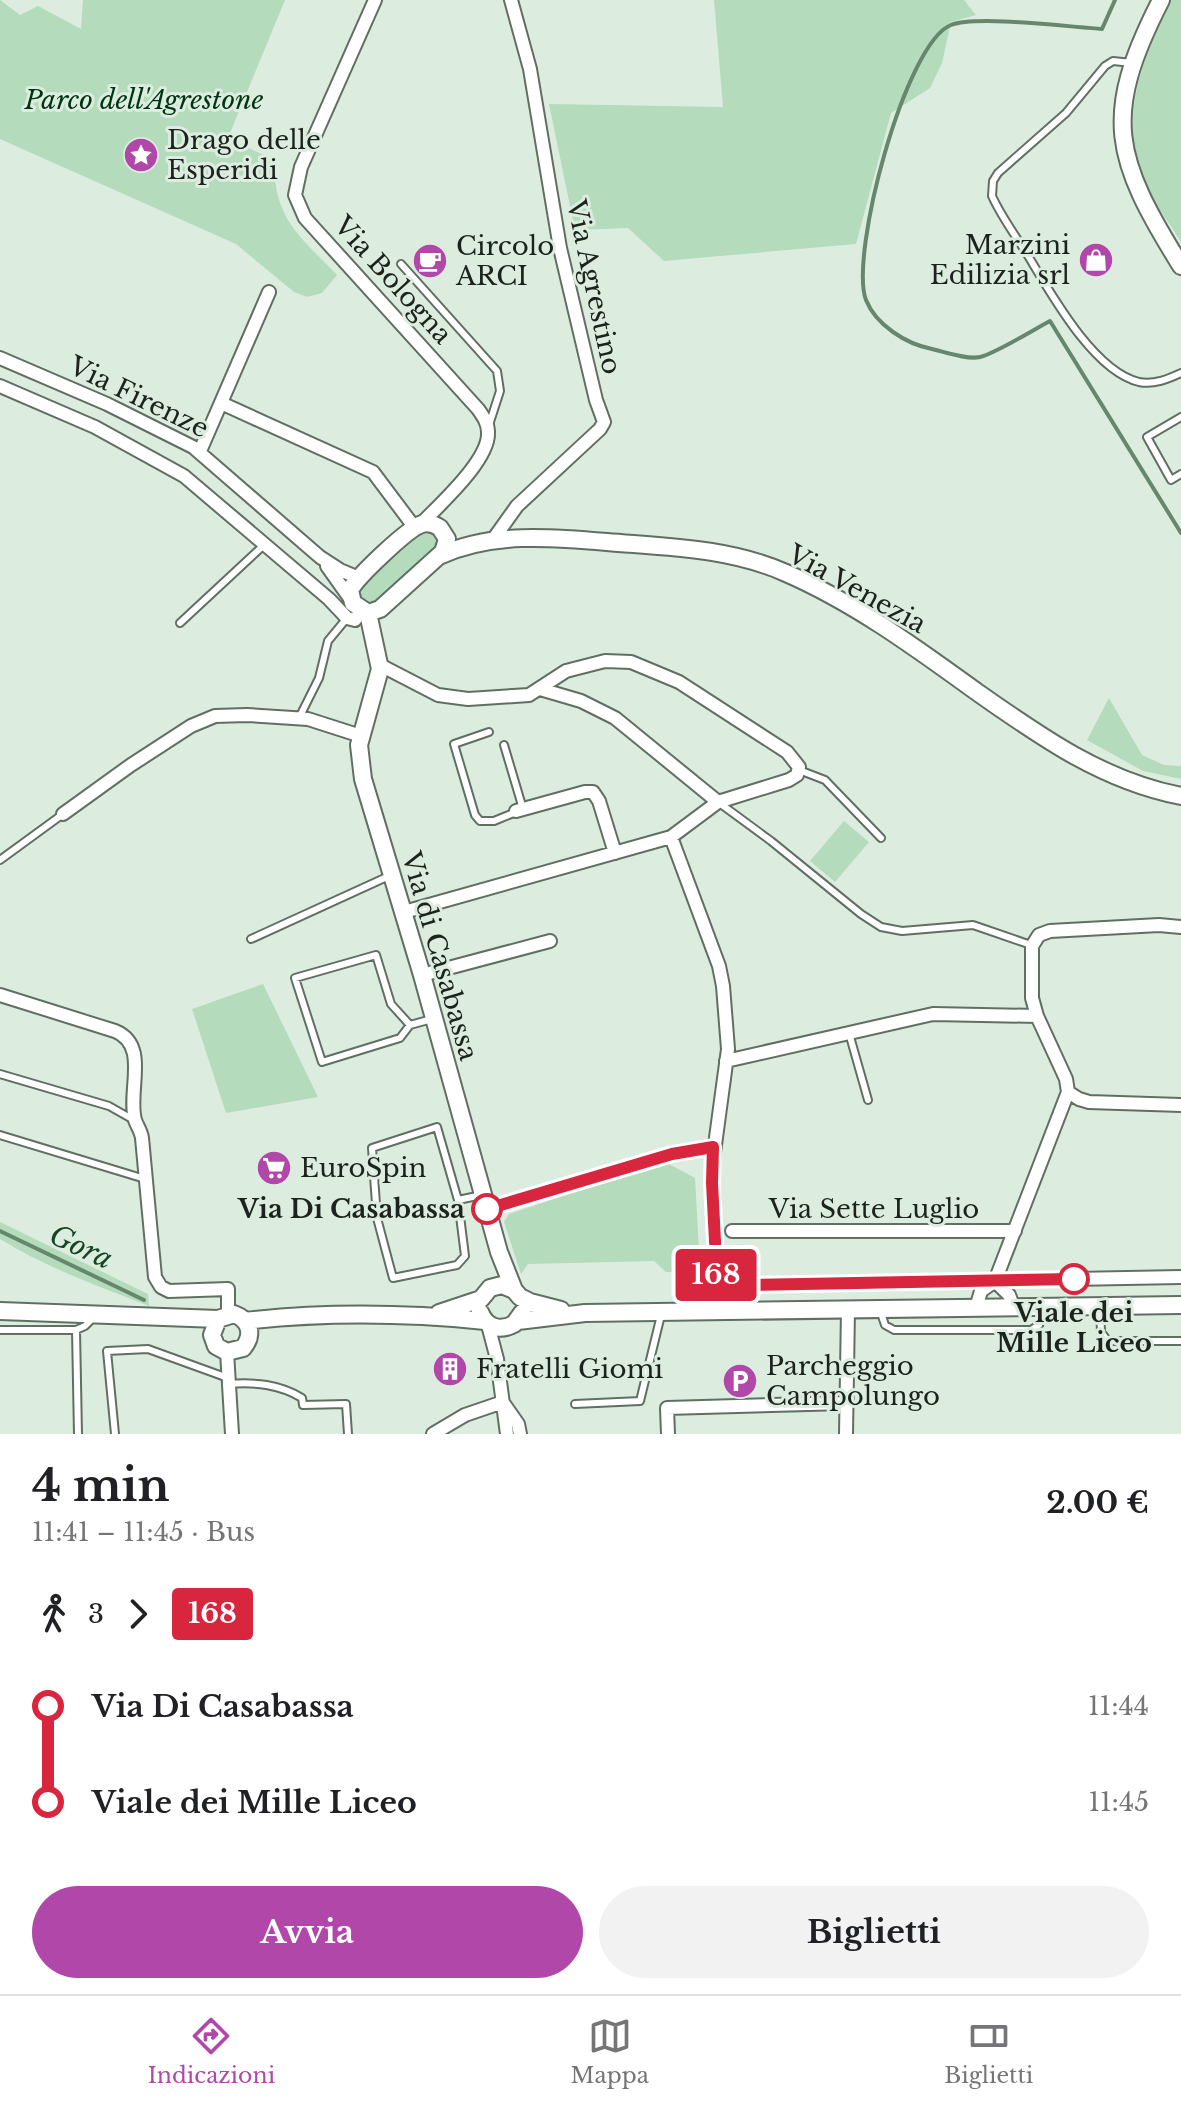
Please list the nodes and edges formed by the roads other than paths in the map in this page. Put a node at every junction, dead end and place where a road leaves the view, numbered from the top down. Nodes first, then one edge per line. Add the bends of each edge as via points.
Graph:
1 (375, 0) edge
2 (511, 0) edge
3 (1161, 0) edge
4 (1132, 63) junction
5 (401, 264) dead end
6 (1181, 266) edge
7 (269, 292) dead end
8 (0, 358) edge
9 (1181, 373) edge
10 (0, 386) edge
11 (221, 403) junction
12 (1181, 417) edge
13 (488, 428) junction
14 (200, 451) junction
15 (1181, 474) edge
16 (455, 488) junction
17 (417, 526) junction
18 (444, 531) junction
19 (492, 541) junction
20 (472, 543) junction
21 (265, 544) junction
22 (439, 556) junction
23 (320, 557) junction
24 (359, 578) junction
25 (349, 597) junction
26 (359, 614) junction
27 (180, 623) dead end
28 (380, 665) junction
29 (540, 689) junction
30 (298, 718) junction
31 (489, 732) dead end
32 (361, 736) junction
33 (504, 745) dead end
34 (799, 770) junction
35 (1181, 796) edge
36 (718, 802) junction
37 (520, 810) junction
38 (63, 814) joint
39 (671, 837) junction
40 (881, 838) dead end
41 (615, 853) junction
42 (0, 860) edge
43 (392, 874) junction
44 (404, 912) junction
45 (1181, 927) edge
46 (251, 939) dead end
47 (550, 941) dead end
48 (1032, 946) junction
49 (422, 975) junction
50 (0, 995) edge
51 (1037, 1016) junction
52 (435, 1019) junction
53 (410, 1025) junction
54 (849, 1033) junction
55 (726, 1061) junction
56 (0, 1074) edge
57 (1068, 1092) junction
58 (868, 1100) dead end
59 (1181, 1105) edge
60 (135, 1121) junction
61 (0, 1135) edge
62 (713, 1147) junction
63 (145, 1179) junction
64 (458, 1200) junction
65 (485, 1202) junction
66 (732, 1231) dead end
67 (1015, 1231) junction
68 (499, 1252) junction
69 (1181, 1277) edge
70 (995, 1281) junction
71 (485, 1293) junction
72 (517, 1293) junction
73 (1181, 1305) edge
74 (1046, 1307) junction
75 (1100, 1307) junction
76 (976, 1308) junction
77 (1014, 1308) junction
78 (848, 1309) junction
79 (880, 1309) junction
80 (0, 1311) edge
81 (662, 1312) junction
82 (585, 1313) junction
83 (95, 1315) junction
84 (426, 1317) junction
85 (219, 1323) junction
86 (499, 1324) junction
87 (247, 1329) junction
88 (0, 1330) edge
89 (76, 1330) junction
90 (1181, 1341) edge
91 (227, 1352) junction
92 (228, 1381) junction
93 (503, 1402) junction
94 (846, 1403) junction
95 (575, 1404) dead end
96 (78, 1434) edge
97 (115, 1434) edge
98 (232, 1434) edge
99 (348, 1434) edge
100 (433, 1434) edge
101 (507, 1434) edge
102 (520, 1434) edge
103 (668, 1434) edge
104 (846, 1434) edge

1 - 13 street, Via Bologna via 298,174 298,205 478,409
2 - 19 street, Via Agrestino via 530,69 560,248 604,422 517,506
3 - 4 street
4 - 6 street via 1123,107 1127,163 1145,207
4 - 9 lane via 1113,61 1105,66 1066,113 998,173 992,196 1065,316 1099,355 1139,382
5 - 13 lane via 497,371 500,391
7 - 11 street
8 - 14 street, Via Firenze
10 - 21 street via 56,408 173,469
11 - 14 street
11 - 17 street via 373,472
12 - 15 lane via 1147,437 1171,480
13 - 16 street via 485,448
14 - 23 street, Via Firenze
16 - 17 street
16 - 18 street via 445,508
17 - 18 street, Via Venezia via 434,524
17 - 24 street
18 - 20 street, Via Venezia
18 - 22 street via 446,544
19 - 20 street, Via Venezia
19 - 35 street, Via Venezia via 554,538 672,547 768,566 860,611 1093,766 1132,784
20 - 22 street, Via Venezia
21 - 26 street via 329,599
21 - 27 lane
22 - 26 street via 380,609
23 - 24 street, Via Firenze
23 - 25 street, Via Firenze
24 - 25 street
25 - 26 street, Via Firenze
26 - 28 street, Via Firenze
26 - 30 lane via 328,641 319,678
28 - 29 street via 455,699 525,695
28 - 32 street, Via Firenze
29 - 34 street via 557,675 592,663 638,663 679,682 787,752
29 - 36 street via 615,718
30 - 32 street
30 - 38 street via 230,714 202,720
31 - 37 lane via 454,744 475,815 486,823
32 - 43 street, Via di Casabassa via 365,788
33 - 37 lane
34 - 36 street via 789,780
34 - 40 lane via 829,783
36 - 39 street
36 - 48 lane via 881,927 902,931 973,925
37 - 41 street via 593,792
38 - 42 lane
39 - 41 street
39 - 55 street via 721,977
41 - 44 street
43 - 44 street, Via di Casabassa
43 - 46 lane
44 - 49 street, Via di Casabassa
45 - 48 street via 1050,931
47 - 49 street
48 - 51 street
49 - 52 street, Via di Casabassa
50 - 60 street via 129,1039 134,1051
51 - 54 street via 938,1013
51 - 57 street
52 - 53 lane
52 - 65 street, Via di Casabassa
53 - 53 lane via 391,1004 376,955 295,978 322,1062 400,1038
54 - 55 street
54 - 58 lane
55 - 62 street
56 - 60 lane via 109,1106
57 - 59 street via 1089,1102
57 - 67 street
60 - 63 street via 142,1134
61 - 63 lane
62 - 65 street
62 - 70 street via 717,1280 755,1285
63 - 85 street via 159,1285 169,1291 228,1289
64 - 64 lane via 465,1245 461,1263 393,1278 377,1218 372,1148 437,1127
64 - 65 lane
65 - 68 street, Via di Casabassa
66 - 67 street, Via Sette Luglio
67 - 70 street
68 - 71 street, Via di Casabassa
68 - 72 street, Via di Casabassa
69 - 70 street
70 - 76 street via 981,1291
70 - 77 street
71 - 72 street via 502,1285
71 - 84 street
71 - 86 street via 480,1310
72 - 82 street via 544,1306
72 - 86 street via 523,1309
73 - 75 street
74 - 75 street
74 - 77 street
74 - 79 lane via 1039,1325 1027,1330 894,1330 885,1325
75 - 90 lane via 1102,1335 1108,1341
76 - 77 street
76 - 79 street
78 - 79 street
78 - 81 street
78 - 94 street
80 - 83 street
81 - 82 street
81 - 95 lane via 640,1401
82 - 86 street
83 - 85 street
83 - 89 lane
84 - 86 street
84 - 87 street via 303,1315
85 - 87 street via 234,1314
85 - 91 street via 216,1346
86 - 93 street
87 - 91 street via 243,1348
88 - 89 lane
89 - 96 lane
91 - 92 street
92 - 97 lane via 148,1349 107,1351
92 - 98 street
92 - 99 lane via 289,1391 302,1398 303,1405 346,1404
93 - 100 street
93 - 101 street
93 - 102 street
94 - 103 street via 667,1408
94 - 104 street

